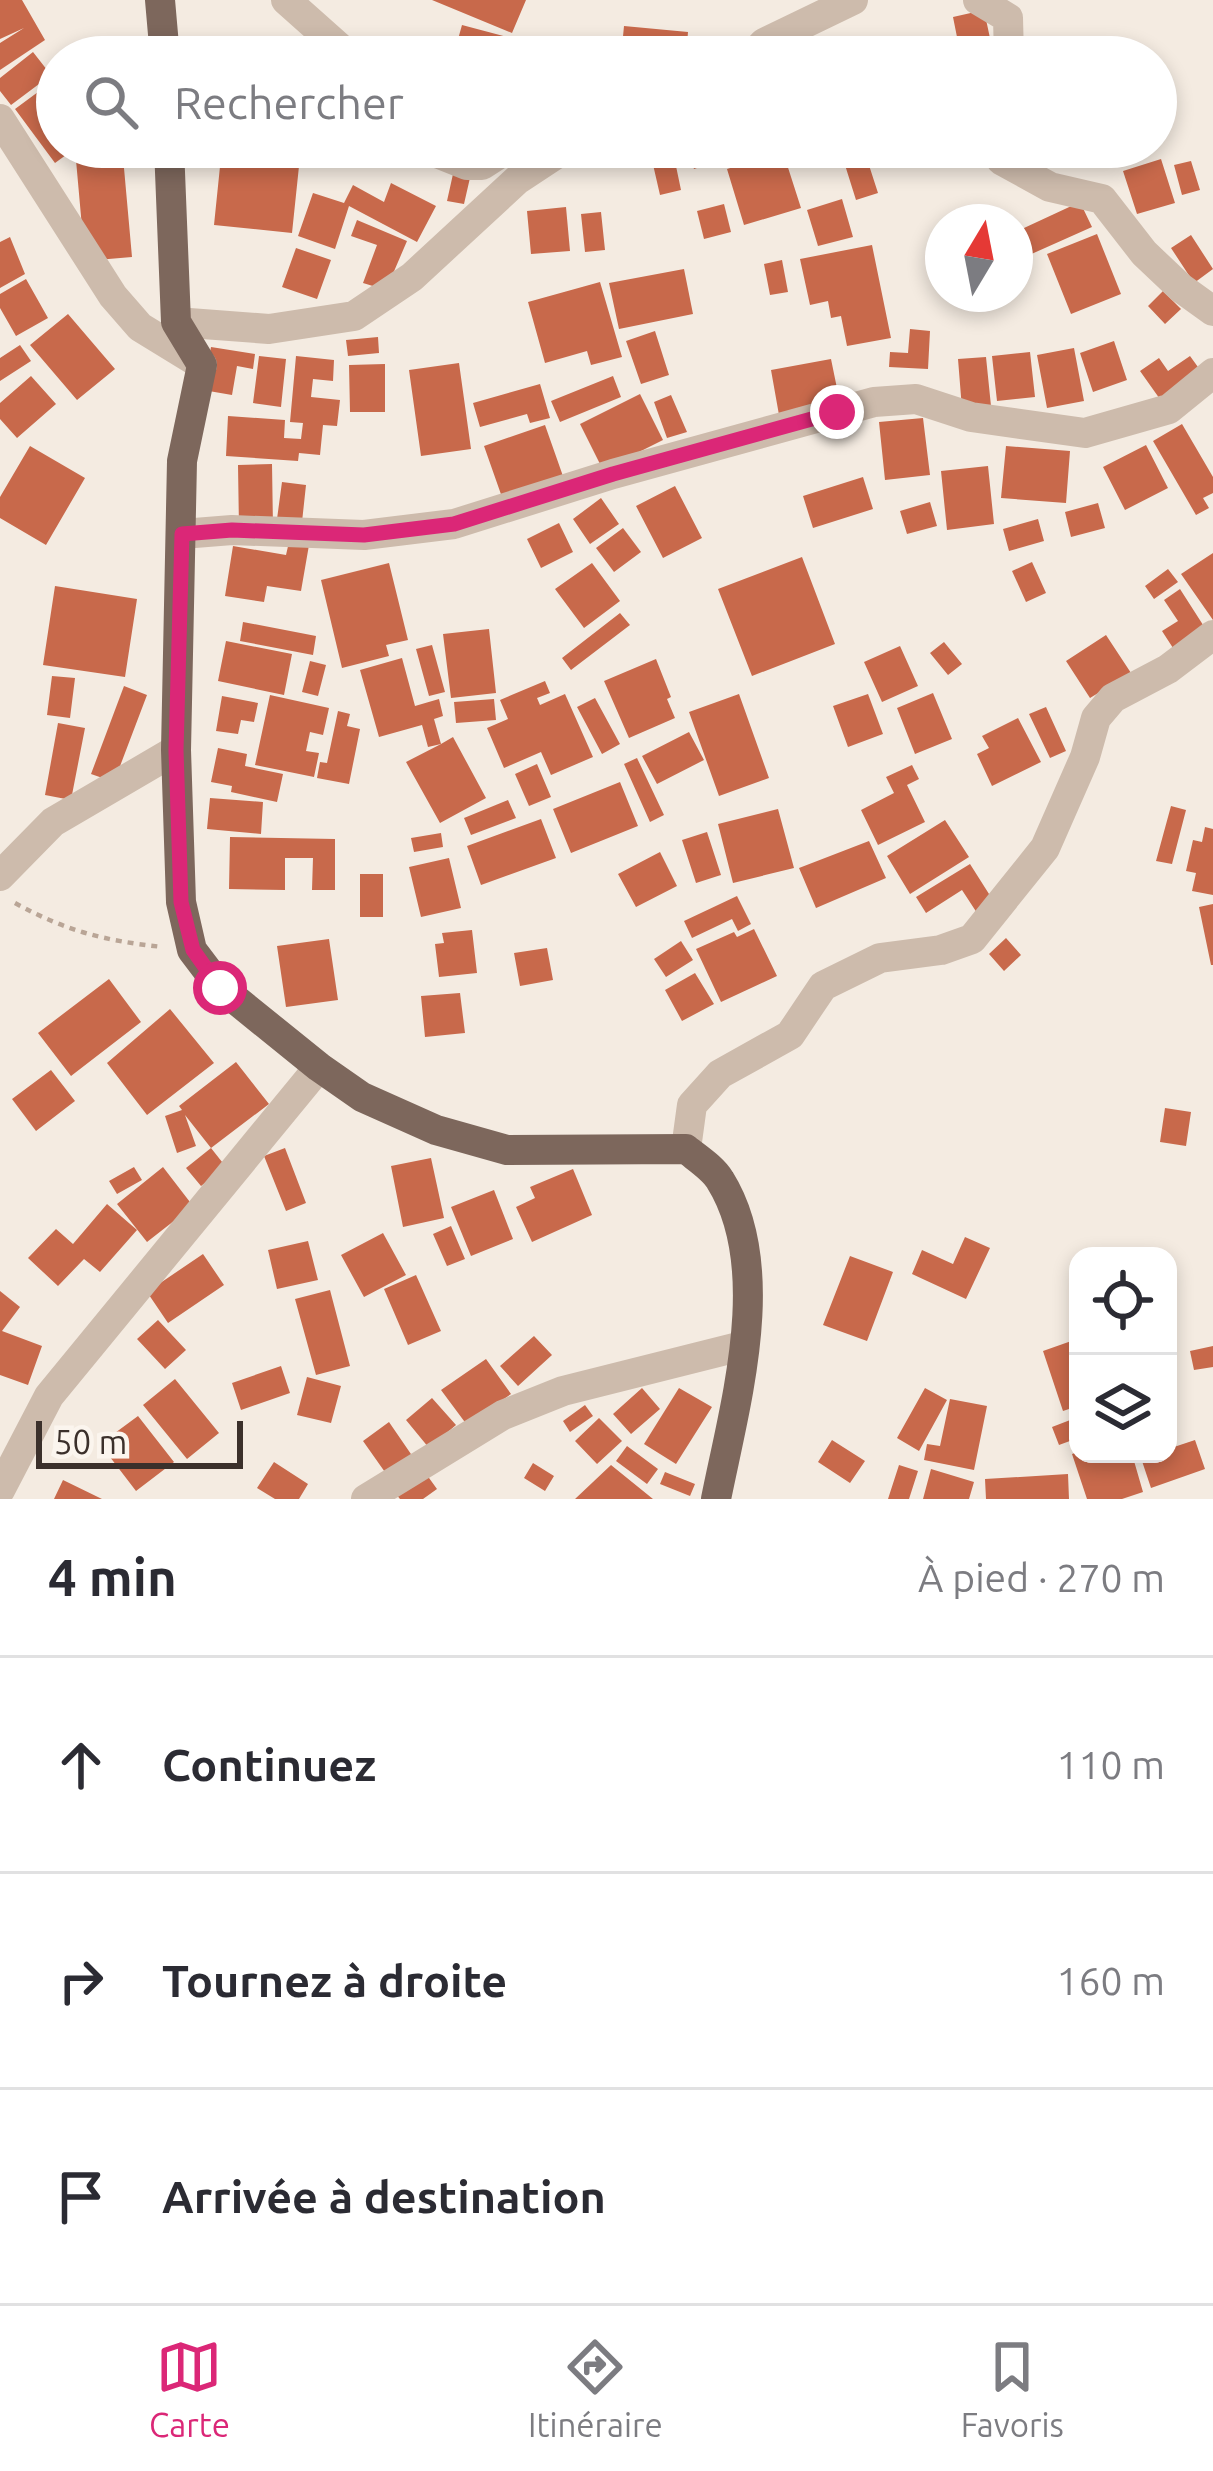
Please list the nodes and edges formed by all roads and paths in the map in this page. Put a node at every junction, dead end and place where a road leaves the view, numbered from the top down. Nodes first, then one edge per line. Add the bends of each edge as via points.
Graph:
1 (160, 0) edge
2 (286, 0) edge
3 (853, 0) edge
4 (978, 0) edge
5 (163, 36) edge
6 (326, 36) edge
7 (778, 36) edge
8 (1008, 36) edge
9 (0, 119) edge
10 (170, 168) edge
11 (536, 168) edge
12 (1016, 168) edge
13 (1213, 311) edge
14 (176, 322) junction
15 (202, 365) junction
16 (1213, 373) edge
17 (182, 534) junction
18 (1213, 634) edge
19 (176, 750) junction
20 (0, 876) edge
21 (0, 895) edge
22 (193, 950) junction
23 (319, 1066) junction
24 (686, 1149) junction
25 (742, 1346) junction
26 (0, 1490) edge
27 (366, 1499) edge
28 (716, 1499) edge

1 - 5 main road
2 - 6 street
3 - 7 street
4 - 8 street via 1008,18
9 - 15 street via 113,296 140,327
10 - 14 main road
11 - 14 street via 412,277 354,316 269,329
12 - 13 street via 1050,187 1102,199 1144,253
14 - 15 main road
15 - 17 main road via 182,461
16 - 17 street via 1169,409 1085,433 971,417 916,398 874,402 454,524 364,535
17 - 19 main road
18 - 24 street via 1113,698 1096,718 1045,848 972,939 880,958 823,986 790,1035 720,1074 692,1105
19 - 20 street via 52,822
19 - 22 main road via 181,902
21 - 22 path via 59,928
22 - 23 main road via 220,988
23 - 24 main road via 436,1130 507,1150
23 - 26 street via 49,1396
24 - 25 main road via 718,1177 739,1220 750,1281
25 - 27 street via 563,1391 503,1415
25 - 28 main road

